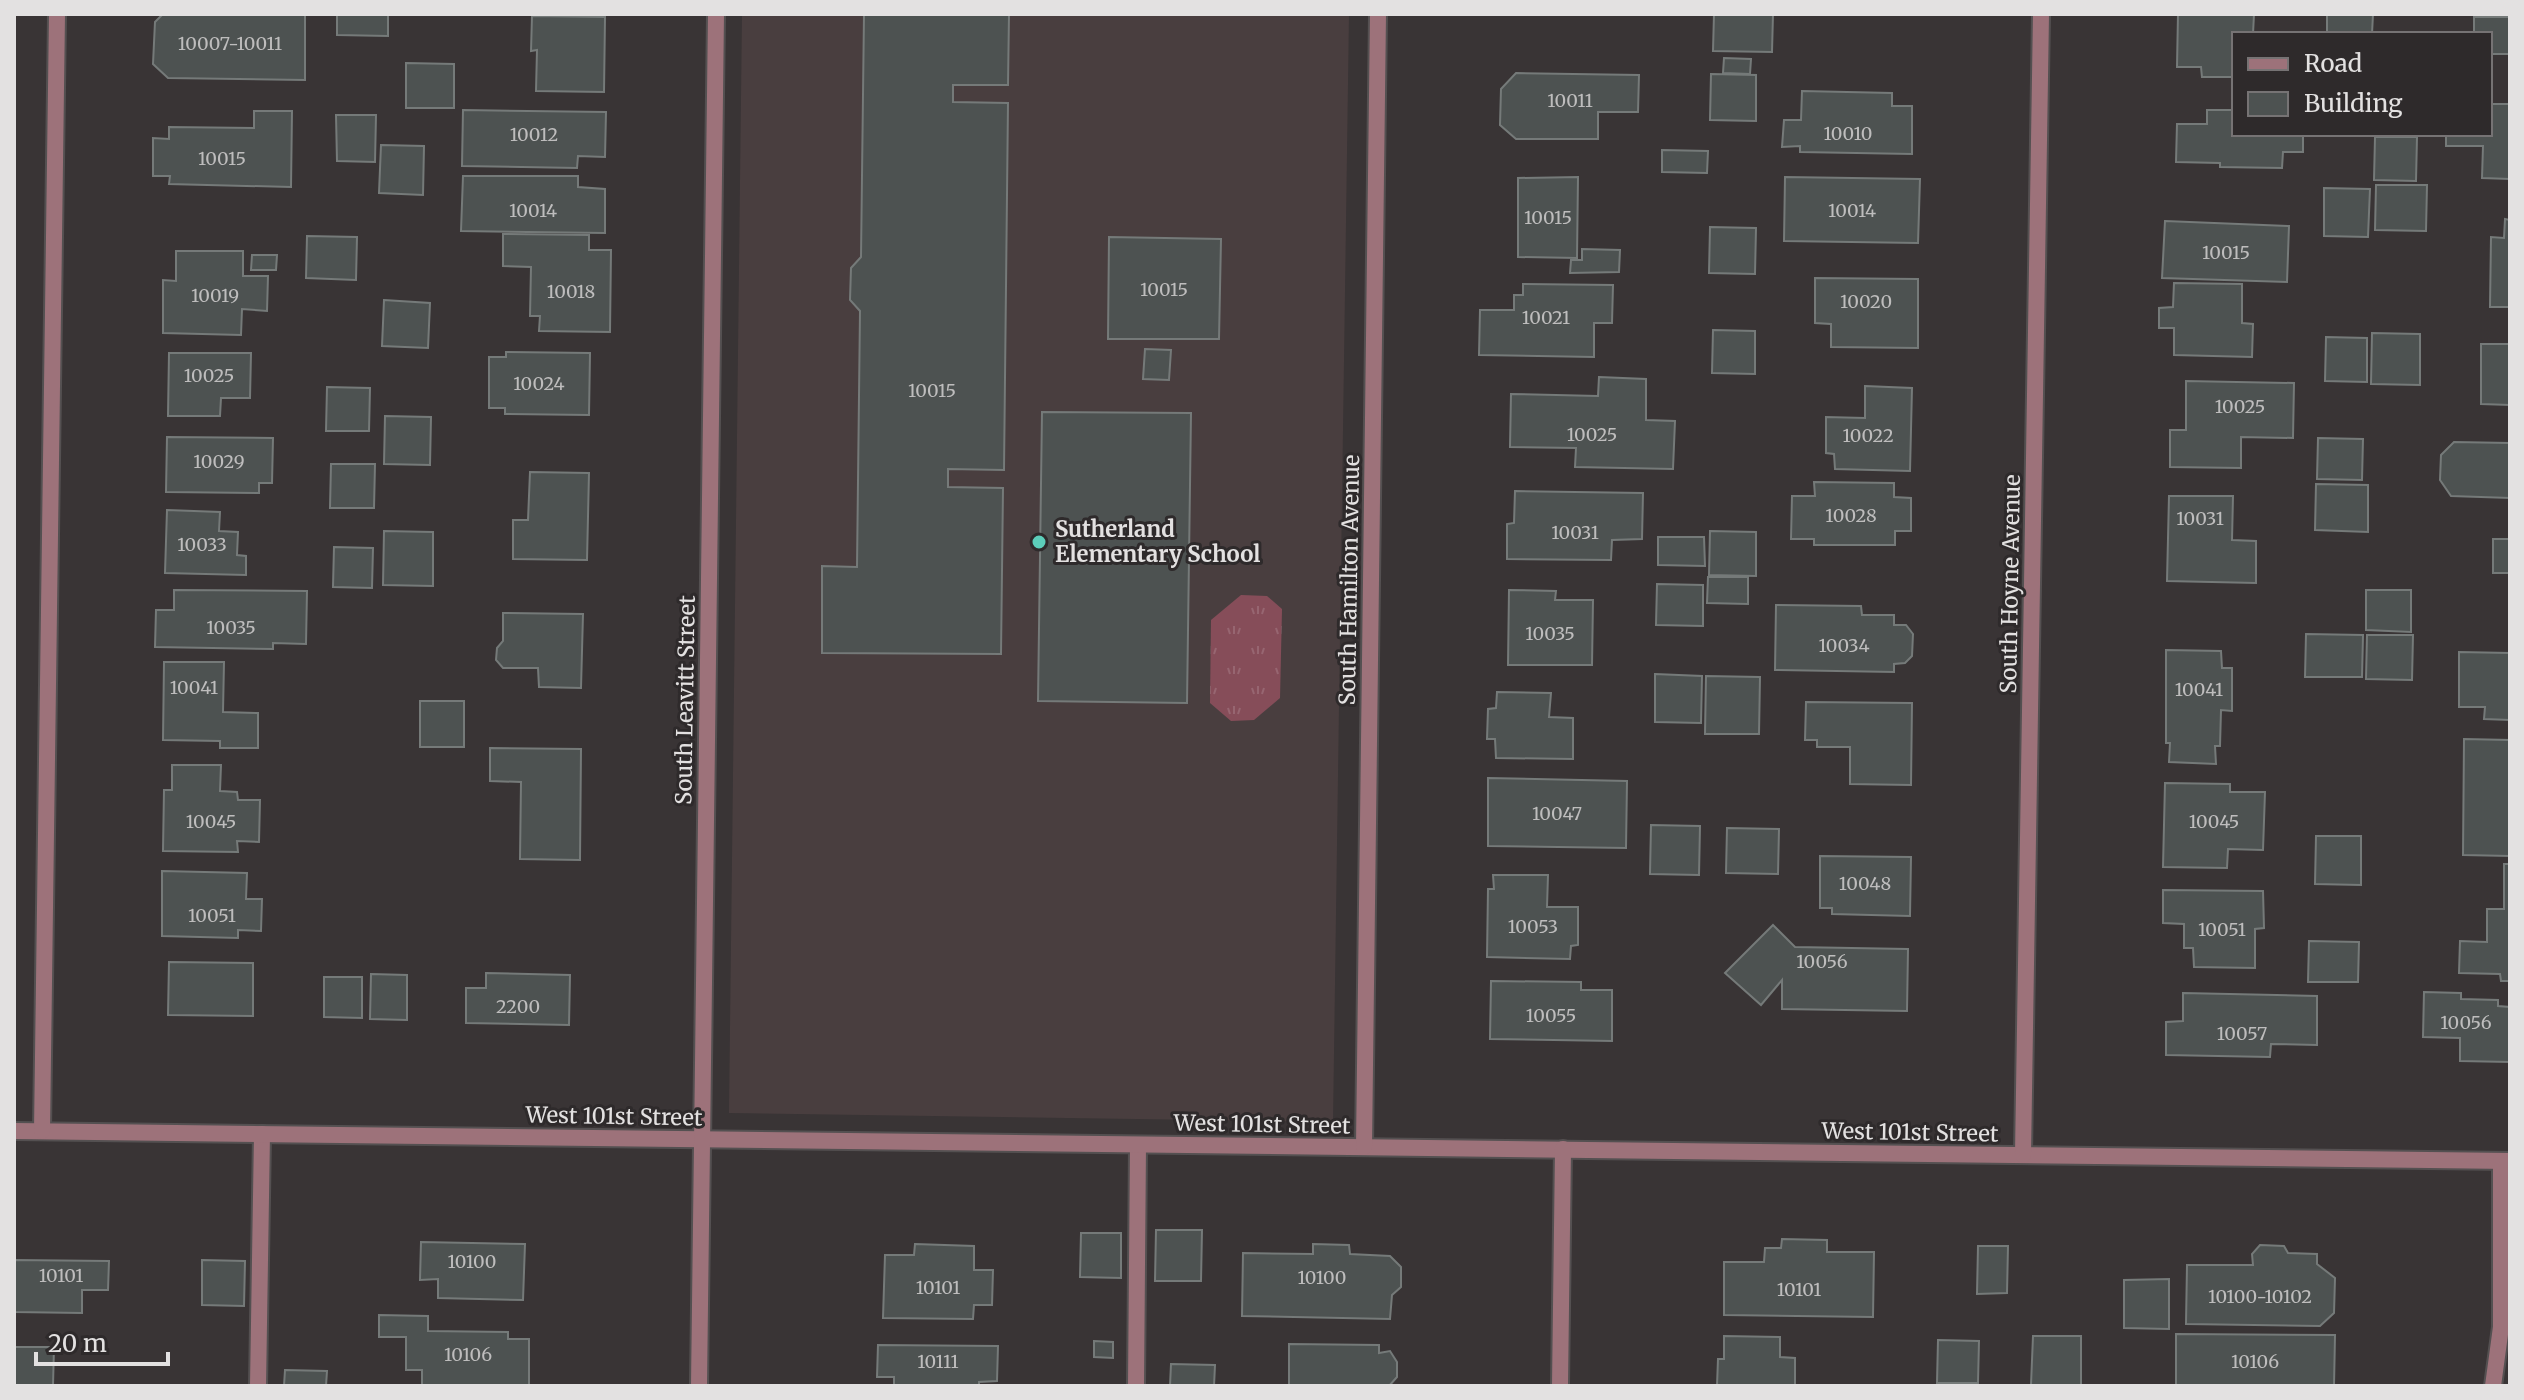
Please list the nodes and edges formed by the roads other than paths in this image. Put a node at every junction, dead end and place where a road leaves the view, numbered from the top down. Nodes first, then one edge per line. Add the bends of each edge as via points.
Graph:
1 (57, 14) edge
2 (716, 14) edge
3 (1378, 14) edge
4 (2041, 14) edge
5 (14, 1131) edge
6 (42, 1131) junction
7 (262, 1134) junction
8 (702, 1139) junction
9 (1138, 1145) junction
10 (1364, 1147) junction
11 (1563, 1149) junction
12 (2023, 1155) junction
13 (2506, 1161) edge
14 (258, 1386) edge
15 (699, 1386) edge
16 (1136, 1386) edge
17 (1560, 1386) edge
18 (2493, 1386) edge

1 - 6 street
2 - 8 street, South Leavitt Street
3 - 10 street, South Hamilton Avenue
4 - 12 street, South Hoyne Avenue
5 - 6 street, West 101st Street
6 - 7 street, West 101st Street
7 - 8 street, West 101st Street
7 - 14 street
8 - 9 street, West 101st Street
8 - 15 street, South Leavitt Street
9 - 10 street, West 101st Street
9 - 16 street
10 - 11 street, West 101st Street
11 - 12 street, West 101st Street
11 - 17 street
12 - 13 street, West 101st Street
13 - 18 street via 2501,1327

